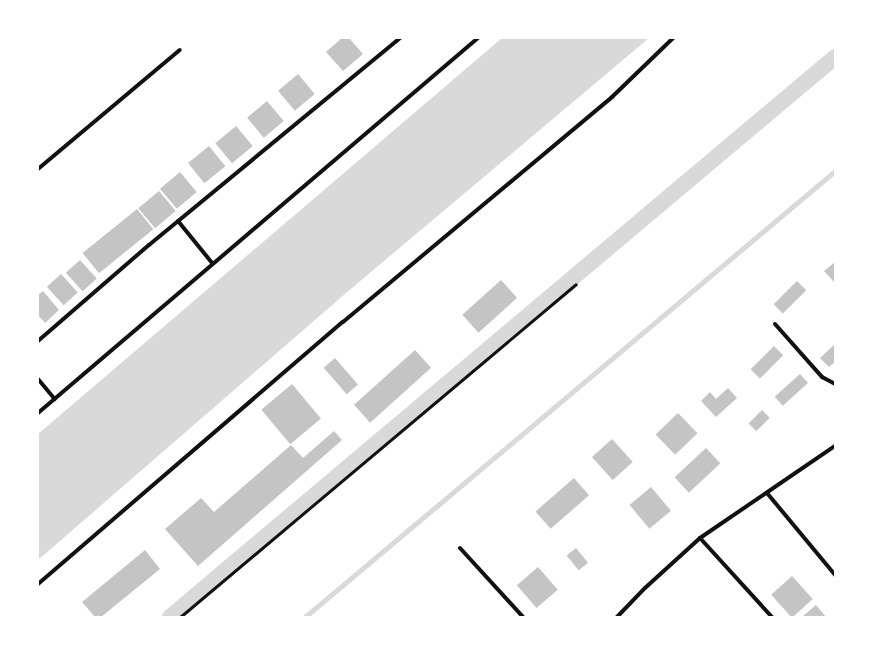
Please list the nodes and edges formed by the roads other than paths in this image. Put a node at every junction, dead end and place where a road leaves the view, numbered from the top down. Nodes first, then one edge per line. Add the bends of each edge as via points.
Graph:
1 (400, 38) edge
2 (478, 38) edge
3 (673, 38) edge
4 (180, 50) dead end
5 (38, 169) edge
6 (178, 221) junction
7 (213, 264) junction
8 (576, 284) dead end
9 (775, 324) dead end
10 (38, 341) edge
11 (38, 379) edge
12 (835, 384) edge
13 (55, 399) junction
14 (38, 413) edge
15 (835, 446) edge
16 (767, 493) junction
17 (700, 538) junction
18 (460, 548) dead end
19 (835, 575) edge
20 (38, 584) edge
21 (180, 617) edge
22 (523, 617) edge
23 (617, 617) edge
24 (772, 617) edge

1 - 6 street
2 - 7 street
3 - 20 street via 612,98 343,322
4 - 5 street
6 - 7 street
6 - 10 street
7 - 13 street
8 - 21 lane
9 - 12 street via 822,377
11 - 13 street
13 - 14 street
15 - 16 street
16 - 17 street
16 - 19 street
17 - 23 street
17 - 24 street
18 - 22 street

